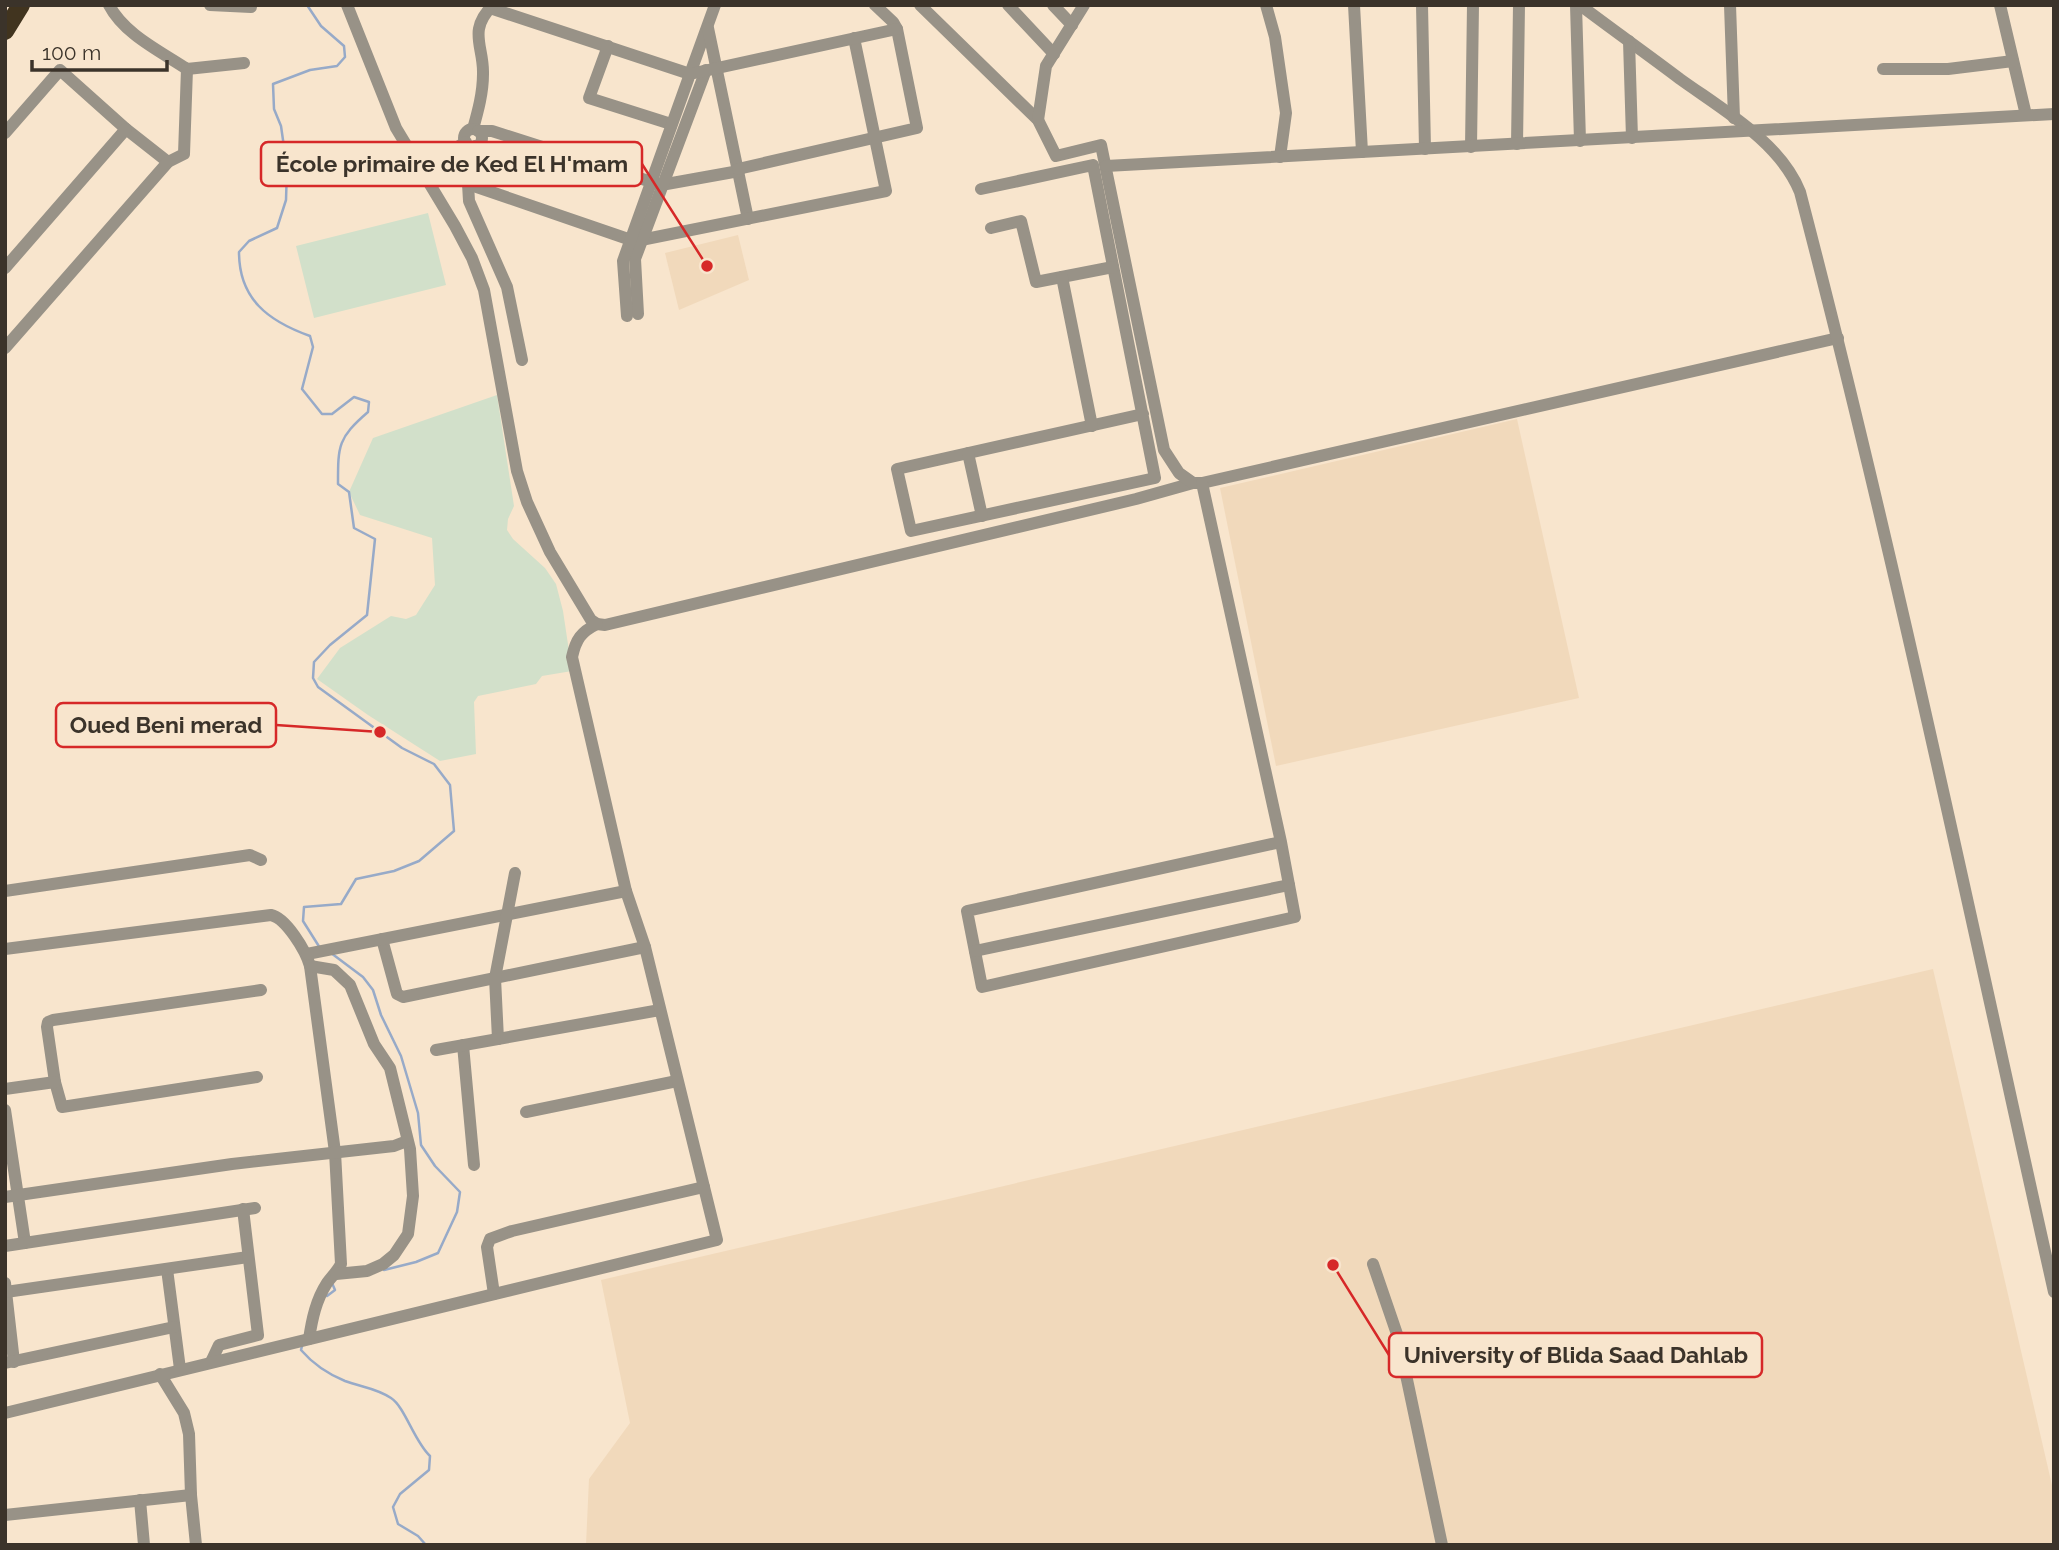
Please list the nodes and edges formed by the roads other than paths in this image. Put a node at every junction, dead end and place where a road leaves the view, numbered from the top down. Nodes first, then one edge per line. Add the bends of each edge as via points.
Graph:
1 (21, 5) edge
2 (109, 5) edge
3 (210, 5) edge
4 (251, 5) edge
5 (347, 5) edge
6 (715, 5) edge
7 (875, 5) edge
8 (920, 5) edge
9 (1008, 5) edge
10 (1053, 5) edge
11 (1084, 5) edge
12 (1266, 5) edge
13 (1354, 5) edge
14 (1422, 5) edge
15 (1473, 5) edge
16 (1519, 5) edge
17 (1578, 5) edge
18 (1730, 5) edge
19 (2000, 5) edge
20 (491, 6) edge
21 (1072, 25) junction
22 (707, 27) junction
23 (897, 29) junction
24 (5, 31) edge
25 (854, 38) junction
26 (1629, 41) junction
27 (608, 46) junction
28 (1054, 54) junction
29 (2013, 61) junction
30 (244, 63) dead end
31 (187, 69) junction
32 (711, 69) junction
33 (1883, 69) dead end
34 (690, 74) junction
35 (2054, 114) edge
36 (2026, 115) junction
37 (1734, 118) junction
38 (1038, 120) junction
39 (671, 124) junction
40 (126, 129) junction
41 (476, 130) junction
42 (1751, 131) junction
43 (5, 133) edge
44 (875, 138) junction
45 (1632, 138) junction
46 (1580, 141) junction
47 (470, 144) junction
48 (1517, 144) junction
49 (1471, 146) junction
50 (1425, 149) junction
51 (1362, 152) junction
52 (1280, 157) junction
53 (168, 163) junction
54 (1107, 166) junction
55 (419, 170) junction
56 (738, 170) junction
57 (468, 184) junction
58 (656, 184) junction
59 (981, 188) dead end
60 (748, 219) junction
61 (991, 228) dead end
62 (636, 240) junction
63 (1113, 267) junction
64 (5, 268) edge
65 (1062, 277) junction
66 (632, 315) dead end
67 (1838, 338) junction
68 (5, 348) edge
69 (522, 360) dead end
70 (1143, 414) junction
71 (1091, 426) junction
72 (968, 453) junction
73 (1155, 478) junction
74 (1173, 480) junction
75 (1198, 483) junction
76 (982, 516) junction
77 (597, 624) junction
78 (1281, 842) junction
79 (261, 860) dead end
80 (515, 873) dead end
81 (1289, 885) junction
82 (5, 891) edge
83 (626, 891) junction
84 (508, 915) junction
85 (383, 939) junction
86 (645, 947) junction
87 (5, 948) edge
88 (975, 951) junction
89 (309, 960) junction
90 (495, 978) junction
91 (261, 990) dead end
92 (660, 1010) junction
93 (498, 1039) junction
94 (463, 1045) junction
95 (436, 1050) dead end
96 (257, 1077) dead end
97 (677, 1080) junction
98 (55, 1082) junction
99 (5, 1089) edge
100 (5, 1110) edge
101 (526, 1111) dead end
102 (407, 1141) junction
103 (335, 1152) junction
104 (9, 1156) edge
105 (474, 1165) dead end
106 (704, 1187) junction
107 (11, 1197) edge
108 (25, 1243) junction
109 (5, 1246) edge
110 (248, 1257) junction
111 (1373, 1264) dead end
112 (167, 1269) junction
113 (337, 1274) junction
114 (6, 1287) edge
115 (2054, 1292) edge
116 (494, 1294) junction
117 (174, 1328) junction
118 (309, 1339) junction
119 (211, 1362) junction
120 (10, 1363) edge
121 (180, 1369) junction
122 (160, 1374) junction
123 (5, 1413) edge
124 (191, 1495) junction
125 (140, 1500) junction
126 (5, 1515) edge
127 (144, 1545) edge
128 (196, 1545) edge
129 (1442, 1545) edge

1 - 24 highway
2 - 31 street via 129,29
3 - 4 street
5 - 55 street via 396,128
6 - 22 street
7 - 23 street
8 - 38 street
9 - 28 street
10 - 21 street
11 - 21 street
12 - 52 street via 1286,113
13 - 51 street
14 - 50 street
15 - 49 street
16 - 48 street
17 - 26 street
17 - 46 street
18 - 37 street
19 - 29 street
20 - 27 street
20 - 41 street via 477,38 484,77
21 - 28 street
22 - 32 street
22 - 34 street
23 - 25 street
23 - 44 street via 917,128
25 - 32 street
25 - 44 street
26 - 37 street
26 - 45 street
27 - 34 street
27 - 39 street via 589,98
28 - 38 street via 1046,66
29 - 33 street via 1948,69
29 - 36 street
30 - 31 street
31 - 53 street via 184,154
32 - 34 street
32 - 56 street
32 - 58 street
34 - 39 street
35 - 36 street
36 - 42 street
37 - 42 street
38 - 54 street via 1056,156 1101,145
39 - 58 street
40 - 43 street via 60,70
40 - 53 street
40 - 64 street
41 - 47 street via 482,139
41 - 58 street via 492,131
42 - 45 street
42 - 67 street via 1795,179
44 - 56 street
44 - 60 street via 887,191
45 - 46 street
46 - 48 street
47 - 55 street
47 - 57 street
48 - 49 street
49 - 50 street
50 - 51 street
51 - 52 street
52 - 54 street
53 - 68 street
54 - 74 street
55 - 77 street via 455,226 484,290 517,471 527,502 550,552
56 - 58 street
56 - 60 street
57 - 62 street
57 - 69 street via 469,201 506,287
58 - 62 street
59 - 63 street via 1093,165
60 - 62 street
61 - 65 street via 1021,221 1036,282
62 - 66 street via 623,261
63 - 65 street
63 - 70 street
65 - 71 street
67 - 75 street
67 - 115 street
70 - 71 street
70 - 73 street
71 - 72 street
72 - 76 street
72 - 76 street via 897,469 911,531
73 - 74 street
73 - 76 street
74 - 75 street
74 - 77 street via 1122,503
75 - 78 street
77 - 83 street via 583,631 572,657
78 - 81 street
78 - 88 street via 967,911
79 - 82 street via 250,855
80 - 84 street
81 - 88 street
81 - 88 street via 1295,917 982,987
83 - 84 street
83 - 86 street
84 - 85 street
84 - 90 street
85 - 89 street
85 - 90 street via 400,996
86 - 90 street
86 - 92 street
87 - 89 street via 271,915 282,920
89 - 102 street via 334,970 350,985 374,1044 390,1068
89 - 103 street
90 - 93 street
91 - 98 street via 48,1022
92 - 93 street
92 - 97 street
93 - 94 street
94 - 95 street
94 - 105 street
96 - 98 street via 65,1108 59,1105
97 - 101 street
97 - 106 street
98 - 99 street
100 - 104 street
102 - 103 street
102 - 113 street via 413,1196 408,1234 383,1264
103 - 107 street
103 - 113 street via 341,1264
104 - 107 street
106 - 116 street via 490,1239 487,1247
106 - 116 street via 717,1240
107 - 108 street
108 - 109 street
108 - 110 street via 249,1209
110 - 112 street
110 - 119 street via 258,1335 219,1345
111 - 129 street via 1398,1337
112 - 114 street
112 - 117 street
113 - 118 street via 328,1281 314,1308
114 - 120 street
116 - 118 street
117 - 120 street
117 - 121 street
118 - 119 street
119 - 121 street
121 - 122 street
122 - 123 street
122 - 124 street via 184,1413
124 - 125 street
124 - 128 street
125 - 126 street
125 - 127 street

